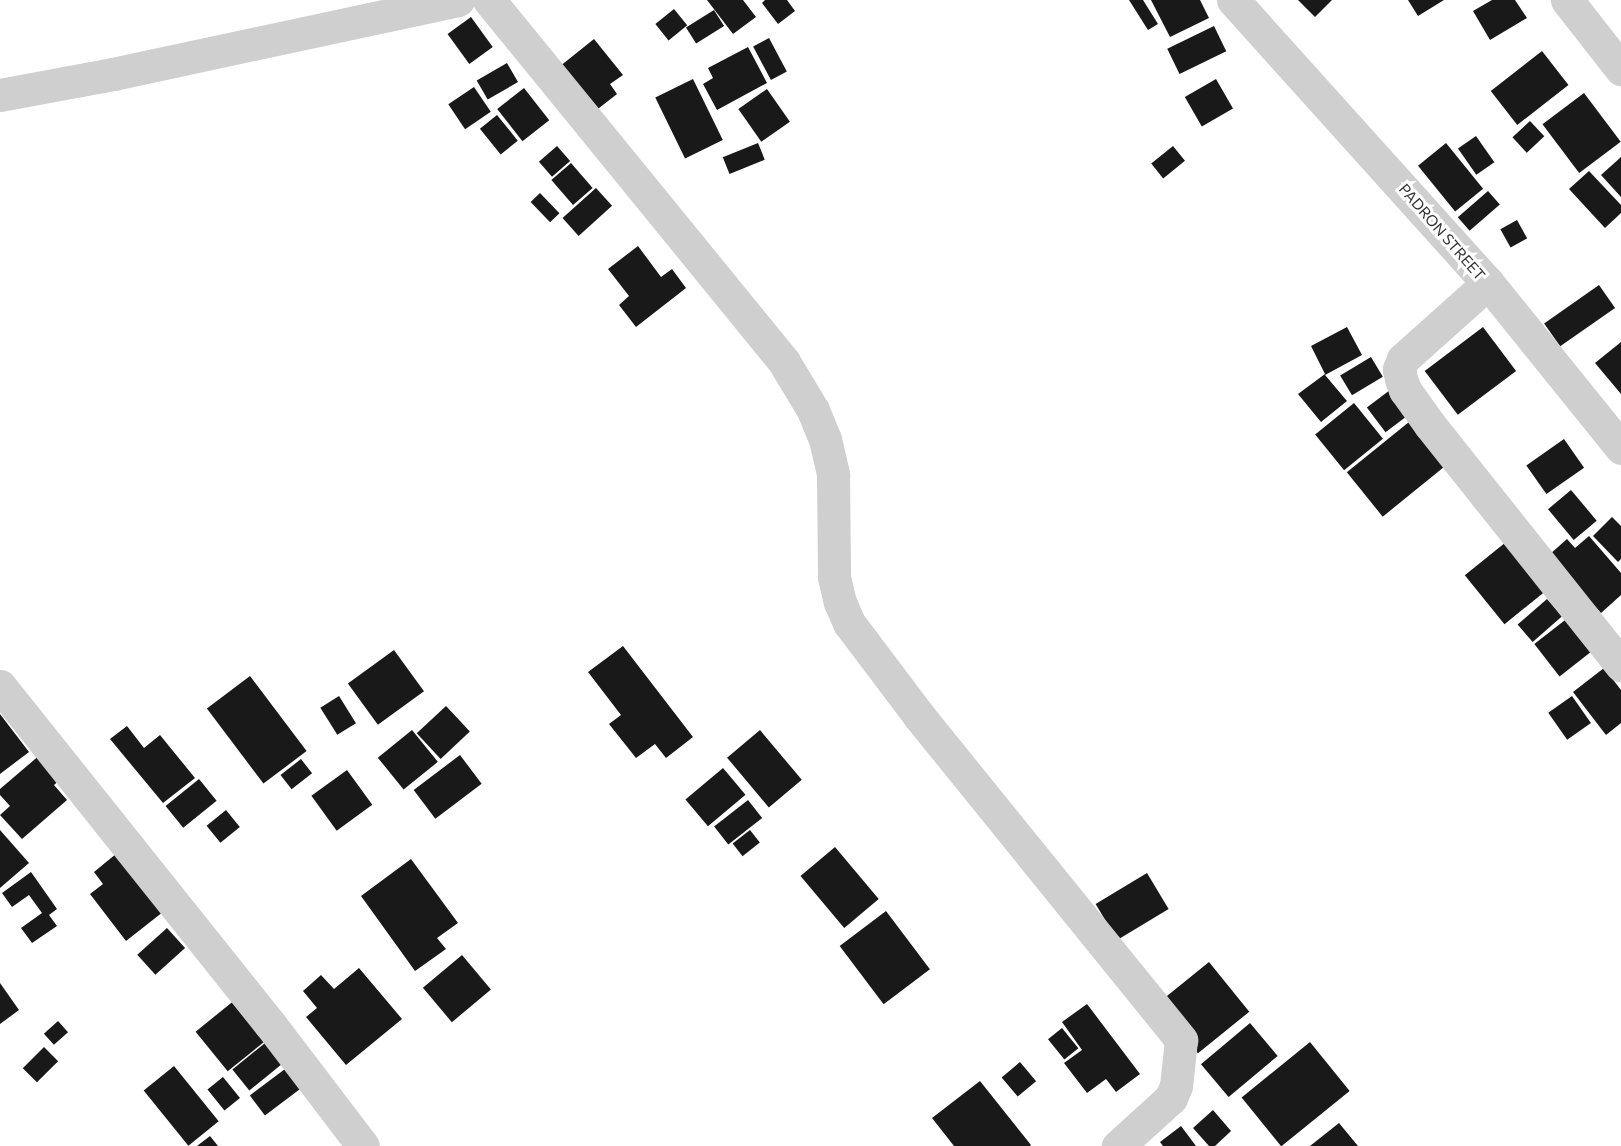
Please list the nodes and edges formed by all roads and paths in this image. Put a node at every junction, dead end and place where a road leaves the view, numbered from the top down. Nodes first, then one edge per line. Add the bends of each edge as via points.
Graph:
1 (458, 0) edge
2 (489, 0) edge
3 (1233, 0) edge
4 (1567, 0) edge
5 (1621, 69) edge
6 (0, 95) edge
7 (1488, 283) junction
8 (1621, 448) edge
9 (1621, 665) edge
10 (0, 686) edge
11 (363, 1146) edge
12 (1118, 1146) edge

1 - 6 street
2 - 12 street via 783,362 813,410 833,475 834,577 849,623 1180,1040 1176,1086 1171,1098
3 - 7 street, PADRON STREET
4 - 5 street
7 - 8 street
7 - 9 street, PADRON STREET via 1403,359 1401,379 1430,425
10 - 11 street

